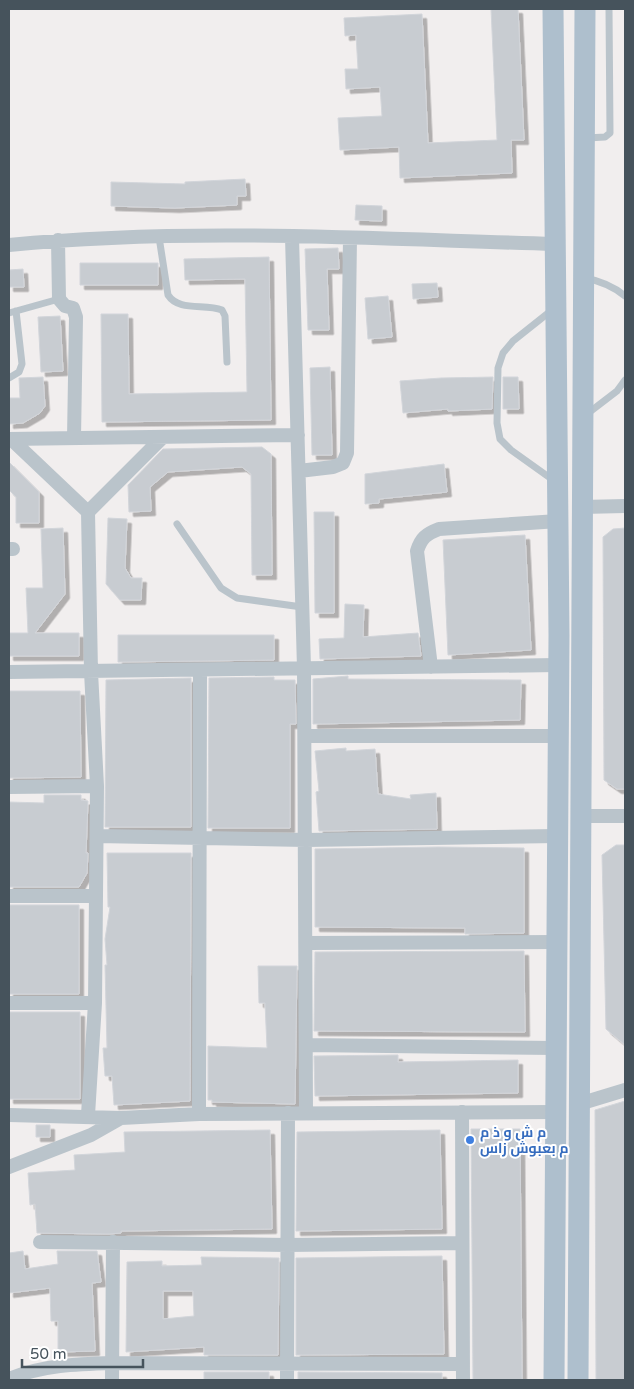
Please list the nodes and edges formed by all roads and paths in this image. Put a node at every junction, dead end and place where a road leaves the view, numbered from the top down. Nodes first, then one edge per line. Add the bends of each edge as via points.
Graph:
1 (553, 9) edge
2 (585, 9) edge
3 (609, 9) edge
4 (584, 138) junction
5 (292, 236) junction
6 (158, 237) junction
7 (350, 238) junction
8 (58, 240) junction
9 (9, 244) edge
10 (555, 244) junction
11 (583, 278) junction
12 (625, 296) edge
13 (59, 299) junction
14 (556, 306) junction
15 (12, 312) edge
16 (228, 362) dead end
17 (9, 378) edge
18 (625, 380) edge
19 (582, 416) junction
20 (298, 436) junction
21 (163, 437) junction
22 (74, 438) junction
23 (10, 439) edge
24 (299, 471) junction
25 (558, 483) junction
26 (625, 506) edge
27 (582, 507) junction
28 (88, 512) junction
29 (558, 521) junction
30 (177, 524) dead end
31 (302, 607) junction
32 (558, 665) junction
33 (431, 667) junction
34 (304, 668) junction
35 (200, 670) junction
36 (9, 672) edge
37 (91, 672) junction
38 (305, 736) junction
39 (558, 736) junction
40 (97, 786) junction
41 (9, 787) edge
42 (580, 816) junction
43 (625, 816) edge
44 (97, 836) junction
45 (557, 836) junction
46 (200, 838) junction
47 (306, 840) junction
48 (9, 896) edge
49 (96, 896) junction
50 (556, 942) junction
51 (306, 943) junction
52 (9, 1003) edge
53 (96, 1003) junction
54 (306, 1045) junction
55 (555, 1048) junction
56 (625, 1090) edge
57 (579, 1104) junction
58 (462, 1112) junction
59 (555, 1112) junction
60 (288, 1113) junction
61 (306, 1113) junction
62 (199, 1114) junction
63 (9, 1115) edge
64 (88, 1115) junction
65 (121, 1118) junction
66 (9, 1168) edge
67 (40, 1242) dead end
68 (113, 1242) junction
69 (462, 1243) junction
70 (287, 1245) junction
71 (113, 1363) junction
72 (287, 1363) junction
73 (463, 1364) junction
74 (9, 1379) edge
75 (112, 1380) edge
76 (287, 1380) edge
77 (463, 1380) edge
78 (554, 1380) edge
79 (578, 1380) edge

1 - 10 main road
2 - 4 main road
3 - 4 lane via 610,133 605,137
4 - 11 main road
5 - 6 street
5 - 7 street
5 - 20 street
6 - 8 street
6 - 16 lane via 171,301 179,305 213,306 222,310
7 - 10 street
7 - 24 street via 348,453 343,464
8 - 9 street
8 - 13 street
10 - 14 main road
11 - 12 lane via 616,288
11 - 19 main road
13 - 15 lane
13 - 22 street via 65,306 73,308 76,317
14 - 25 main road
14 - 25 lane via 503,353 498,368 497,423 500,439 511,450
15 - 17 lane via 22,364 19,372
18 - 19 lane via 617,391
19 - 27 main road
20 - 21 street
20 - 24 street
21 - 22 street
21 - 28 street
22 - 23 street
23 - 28 street
24 - 31 street
25 - 29 main road
26 - 27 street
27 - 42 main road
28 - 37 street
29 - 32 main road
29 - 33 street via 439,529 421,539 418,551
30 - 31 lane via 221,588 237,598
31 - 34 street
32 - 33 street
32 - 39 main road
33 - 34 street
34 - 35 street
34 - 38 street
35 - 37 street
35 - 46 street
36 - 37 street
37 - 40 street
38 - 39 street
38 - 47 street
39 - 45 main road
40 - 41 street
40 - 44 street
42 - 43 street
42 - 57 main road
44 - 46 street
44 - 49 street
45 - 47 street
45 - 50 main road
46 - 47 street
46 - 62 street
47 - 51 street
48 - 49 street
49 - 53 street
50 - 51 street
50 - 55 main road
51 - 54 street
52 - 53 street
53 - 64 street
54 - 55 street
54 - 61 street
55 - 59 main road
56 - 57 street
57 - 79 main road
58 - 59 street
58 - 61 street
58 - 69 street
59 - 78 main road
60 - 61 street
60 - 62 street
60 - 70 street
62 - 65 street
63 - 64 street
64 - 65 street
65 - 66 street via 91,1135
67 - 68 street
68 - 70 street
68 - 71 street
69 - 70 street
69 - 73 street
70 - 72 street
71 - 72 street
71 - 74 street via 62,1365
71 - 75 street
72 - 73 street
72 - 76 street
73 - 77 street

